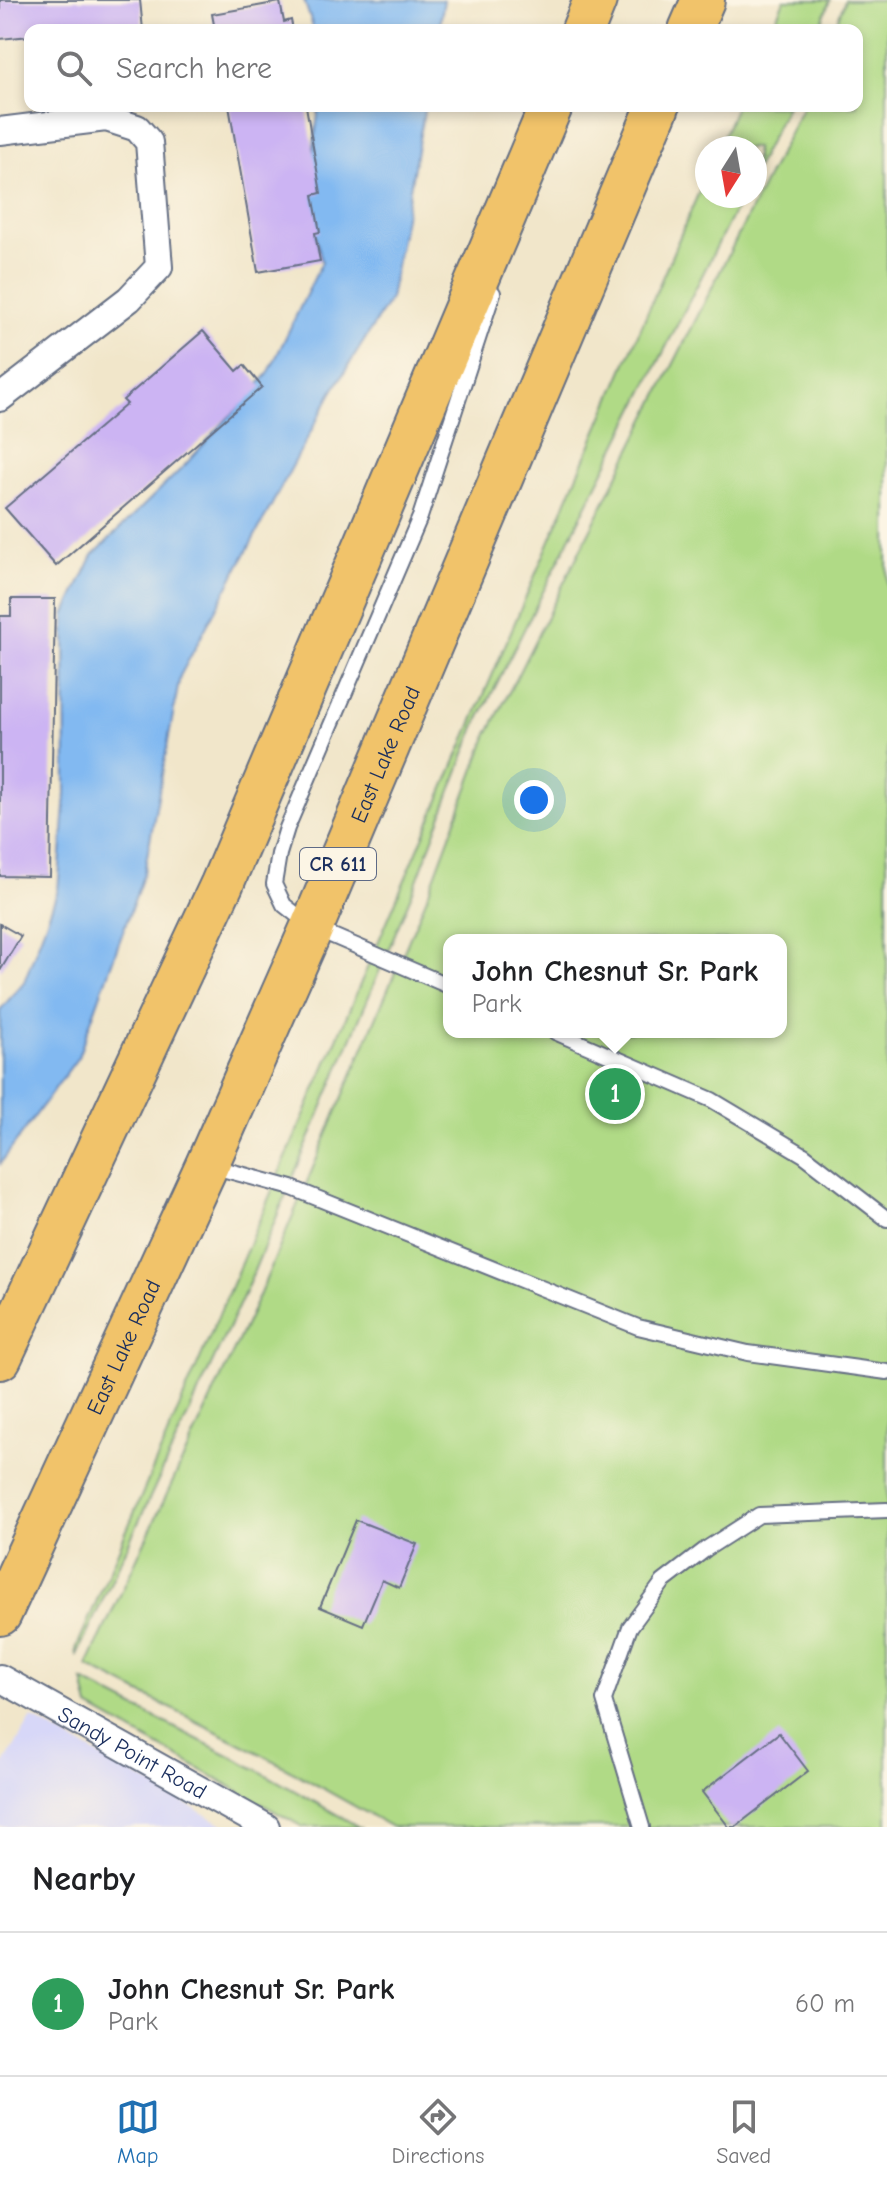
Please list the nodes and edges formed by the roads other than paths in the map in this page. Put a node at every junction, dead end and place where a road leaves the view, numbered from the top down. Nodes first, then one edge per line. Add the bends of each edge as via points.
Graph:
1 (595, 0) edge
2 (703, 0) edge
3 (585, 24) edge
4 (693, 24) edge
5 (550, 112) edge
6 (551, 112) edge
7 (655, 112) edge
8 (0, 131) edge
9 (506, 253) dead end
10 (496, 282) dead end
11 (0, 398) edge
12 (312, 927) junction
13 (443, 983) edge
14 (569, 1038) edge
15 (207, 1165) junction
16 (887, 1219) edge
17 (0, 1358) edge
18 (887, 1372) edge
19 (887, 1510) edge
20 (0, 1614) edge
21 (0, 1678) edge
22 (266, 1827) edge
23 (642, 1827) edge

1 - 3 main road
2 - 4 main road
5 - 17 main road via 222,884
6 - 9 lane
7 - 12 main road, East Lake Road / CR 611
8 - 11 street via 106,118 137,128 149,142 159,267 129,299
10 - 12 lane via 420,517 279,854 274,884 284,905
12 - 13 lane
12 - 15 main road, East Lake Road / CR 611
14 - 16 lane via 712,1100 804,1155
15 - 18 lane via 292,1188 638,1327 748,1353
15 - 20 main road, East Lake Road / CR 611
19 - 23 lane via 759,1515 663,1582 630,1627 604,1700
21 - 22 street, Sandy Point Road

